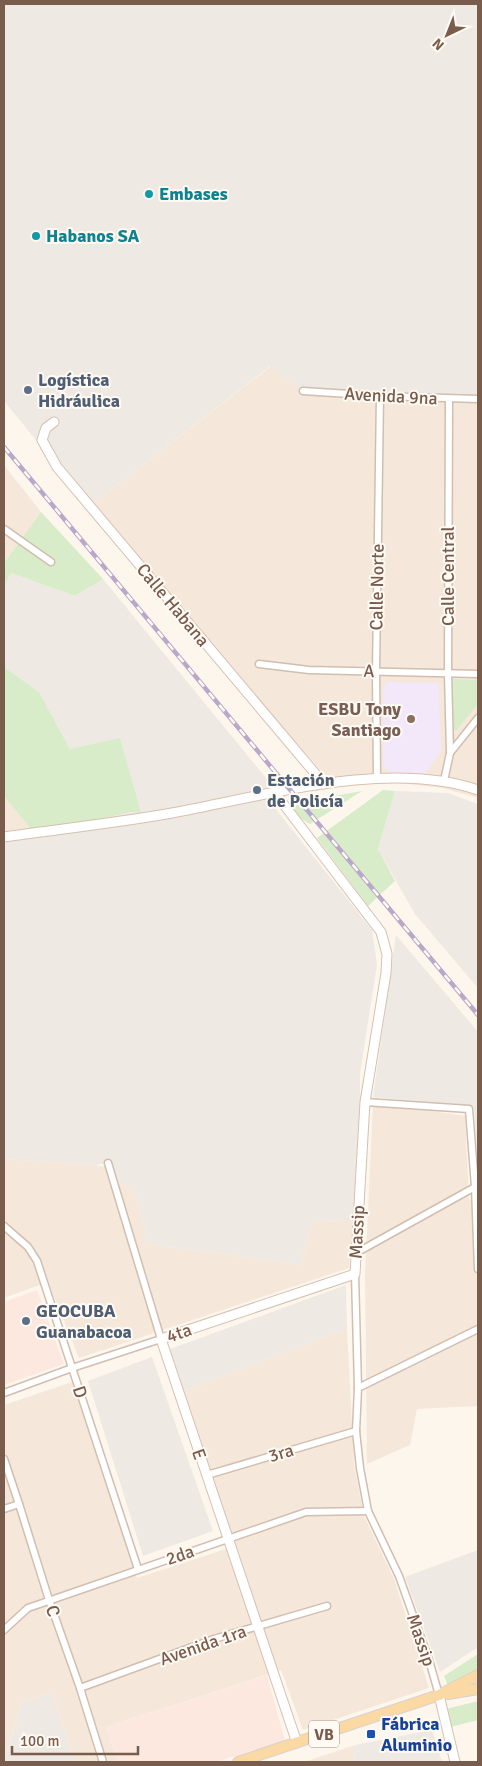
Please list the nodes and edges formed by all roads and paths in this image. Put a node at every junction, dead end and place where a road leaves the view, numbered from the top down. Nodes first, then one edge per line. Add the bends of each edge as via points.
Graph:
1 (303, 391) dead end
2 (380, 396) junction
3 (478, 398) edge
4 (450, 399) junction
5 (54, 422) dead end
6 (4, 529) edge
7 (51, 562) dead end
8 (259, 664) dead end
9 (376, 672) junction
10 (448, 673) junction
11 (478, 674) edge
12 (478, 718) edge
13 (450, 753) junction
14 (377, 779) junction
15 (444, 781) junction
16 (324, 784) junction
17 (478, 790) edge
18 (275, 793) junction
19 (4, 838) edge
20 (365, 1102) junction
21 (108, 1163) dead end
22 (475, 1187) junction
23 (4, 1226) edge
24 (356, 1253) junction
25 (478, 1270) edge
26 (355, 1274) junction
27 (478, 1329) edge
28 (161, 1339) junction
29 (72, 1368) junction
30 (358, 1388) junction
31 (4, 1393) edge
32 (356, 1431) junction
33 (4, 1460) edge
34 (206, 1475) junction
35 (19, 1504) junction
36 (4, 1509) edge
37 (368, 1511) junction
38 (228, 1538) junction
39 (138, 1569) junction
40 (49, 1600) junction
41 (327, 1606) dead end
42 (257, 1626) junction
43 (4, 1630) edge
44 (478, 1675) edge
45 (80, 1688) junction
46 (478, 1689) edge
47 (439, 1695) junction
48 (296, 1743) junction
49 (103, 1762) edge
50 (238, 1762) edge
51 (455, 1762) edge

1 - 2 street, Avenida 9na
2 - 4 street, Avenida 9na
2 - 9 street, Calle Norte
3 - 4 street, Avenida 9na
4 - 10 street, Calle Central
5 - 16 street, Calle Habana via 46,428 42,440 57,467
6 - 7 street
8 - 9 street, A via 309,670
9 - 10 street, A
9 - 14 street, Calle Norte
10 - 11 street, A
10 - 13 street, Calle Central
12 - 13 street
13 - 15 street
14 - 15 street
14 - 16 street
15 - 17 street
16 - 18 street
18 - 19 street via 170,813
18 - 20 street, Massip via 381,932 387,954 386,973
20 - 22 street via 469,1109
20 - 24 street, Massip
21 - 28 street, E
22 - 24 street
22 - 25 street
23 - 29 street, D via 28,1247 37,1262
24 - 26 street, Massip
26 - 28 street, 4ta
26 - 30 street, Massip
27 - 30 street
28 - 29 street, 4ta
28 - 34 street, E
29 - 31 street, 4ta
29 - 39 street, D
30 - 32 street, Massip
32 - 34 street, 3ra
32 - 37 street, Massip
33 - 35 street, C
34 - 38 street, E
35 - 36 street
35 - 40 street, C
37 - 38 street, 2da via 306,1512
37 - 47 street, Massip via 399,1576
38 - 39 street, 2da
38 - 42 street, E
39 - 40 street, 2da
40 - 43 street, 2da via 28,1608
40 - 45 street, C
41 - 42 street, Avenida 1ra
42 - 45 street, Avenida 1ra via 214,1638
42 - 48 street, E
44 - 47 main road, VB
45 - 49 street, C
46 - 47 main road, VB
47 - 48 main road, VB
47 - 51 street
48 - 50 main road, VB

